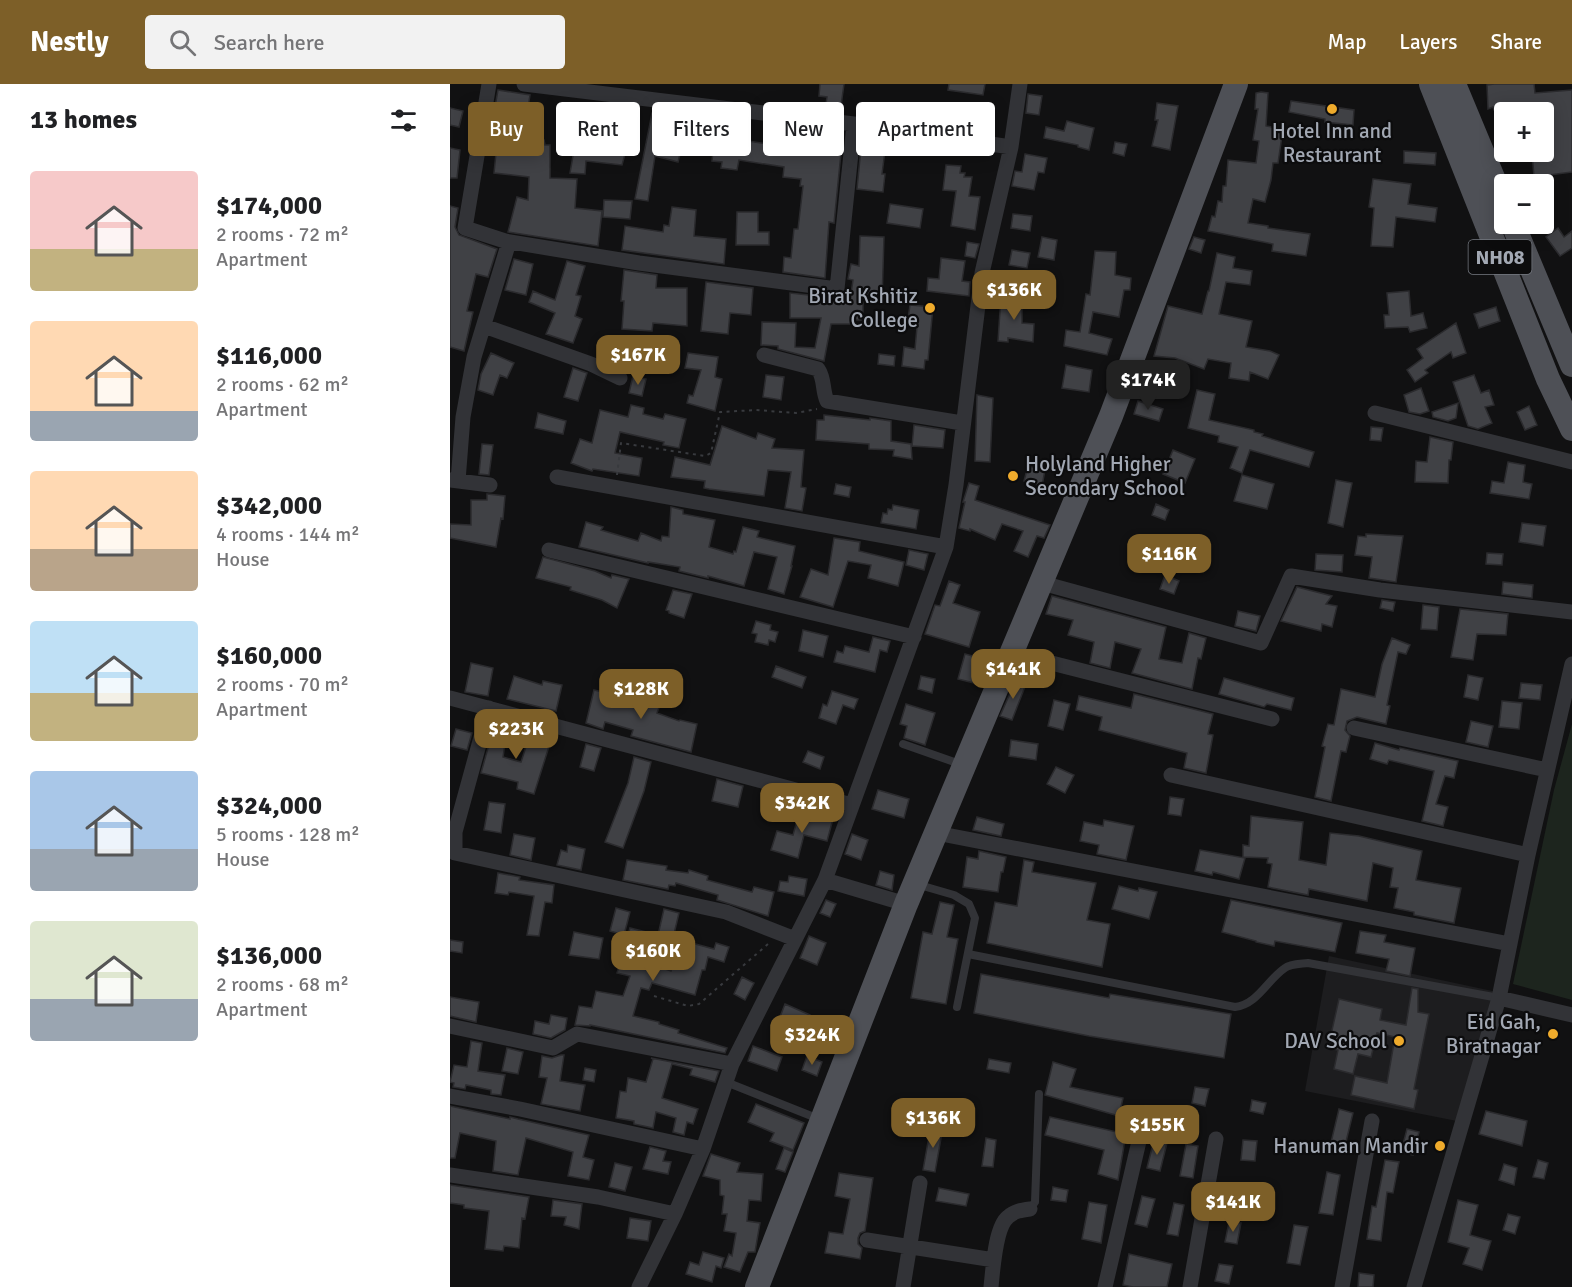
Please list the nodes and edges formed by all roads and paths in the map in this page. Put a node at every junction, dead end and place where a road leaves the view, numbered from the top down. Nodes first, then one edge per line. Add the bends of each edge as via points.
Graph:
1 (489, 84) edge
2 (524, 84) edge
3 (1020, 84) edge
4 (1236, 84) edge
5 (1431, 84) edge
6 (1454, 84) edge
7 (854, 124) junction
8 (1011, 147) junction
9 (1494, 180) edge
10 (1517, 234) edge
11 (509, 242) junction
12 (484, 326) junction
13 (764, 355) dead end
14 (1572, 365) edge
15 (620, 378) dead end
16 (827, 401) junction
17 (1375, 413) dead end
18 (962, 423) junction
19 (1572, 429) edge
20 (1572, 462) edge
21 (557, 477) dead end
22 (454, 480) edge
23 (490, 485) dead end
24 (616, 487) junction
25 (946, 547) junction
26 (549, 550) dead end
27 (1042, 583) junction
28 (1572, 612) edge
29 (914, 637) junction
30 (1012, 653) junction
31 (1572, 663) edge
32 (450, 698) edge
33 (489, 708) junction
34 (1272, 719) dead end
35 (1354, 728) dead end
36 (903, 744) dead end
37 (964, 766) junction
38 (1548, 770) junction
39 (1171, 775) dead end
40 (852, 805) junction
41 (936, 833) junction
42 (1528, 855) junction
43 (825, 880) junction
44 (911, 894) junction
45 (795, 939) junction
46 (1510, 944) junction
47 (969, 954) junction
48 (654, 996) dead end
49 (1499, 998) junction
50 (957, 1007) dead end
51 (1572, 1015) edge
52 (450, 1026) edge
53 (732, 1064) junction
54 (726, 1082) junction
55 (1039, 1094) dead end
56 (450, 1096) edge
57 (822, 1120) junction
58 (1372, 1121) dead end
59 (1143, 1124) dead end
60 (1216, 1139) dead end
61 (703, 1149) junction
62 (450, 1175) edge
63 (920, 1184) dead end
64 (1030, 1209) joint
65 (675, 1214) junction
66 (867, 1240) dead end
67 (909, 1246) junction
68 (994, 1260) junction
69 (639, 1287) edge
70 (757, 1287) edge
71 (903, 1287) edge
72 (991, 1287) edge
73 (1106, 1287) edge
74 (1190, 1287) edge
75 (1342, 1287) edge
76 (1414, 1287) edge

1 - 11 street via 465,228
2 - 7 street
3 - 8 street
4 - 27 main road via 1111,416
5 - 19 main road, NH08 via 1543,366
6 - 9 main road
7 - 8 street
7 - 11 street via 837,289
8 - 18 street via 982,273
10 - 14 main road, NH08
11 - 12 street
12 - 15 street
12 - 22 street via 474,357
13 - 16 street via 818,369
16 - 18 street
16 - 24 path via 820,409 796,413 720,411 711,453 705,456 621,443
17 - 20 street
18 - 25 street
21 - 24 street
22 - 23 street
24 - 25 street
25 - 29 street
26 - 29 street
27 - 28 street via 1261,643 1291,576
27 - 30 main road
29 - 40 street
30 - 34 street
30 - 37 main road
31 - 38 street
32 - 33 street
33 - 40 street
33 - 45 street via 455,832 455,853 726,912
35 - 38 street
36 - 37 lane
37 - 41 main road
38 - 42 street
39 - 42 street
40 - 43 street
41 - 44 main road
41 - 46 street
42 - 46 street
43 - 44 street
43 - 45 street
44 - 47 lane via 954,895 969,904 975,918
44 - 57 main road
45 - 48 path via 774,938 699,1004 688,1006
45 - 53 street
46 - 49 street
47 - 49 lane via 1235,1007 1253,1000 1286,966 1308,963
47 - 50 lane
49 - 51 street
49 - 76 street
52 - 53 street via 553,1048 577,1034
53 - 54 street
54 - 57 lane
54 - 61 street
55 - 64 lane via 1035,1202
56 - 61 street
57 - 70 main road
58 - 75 street
59 - 73 street
60 - 74 street
61 - 65 street
62 - 65 street via 598,1197
63 - 67 street
64 - 68 street via 1005,1218
65 - 69 street
66 - 67 street
67 - 68 street
67 - 71 street
68 - 72 street

